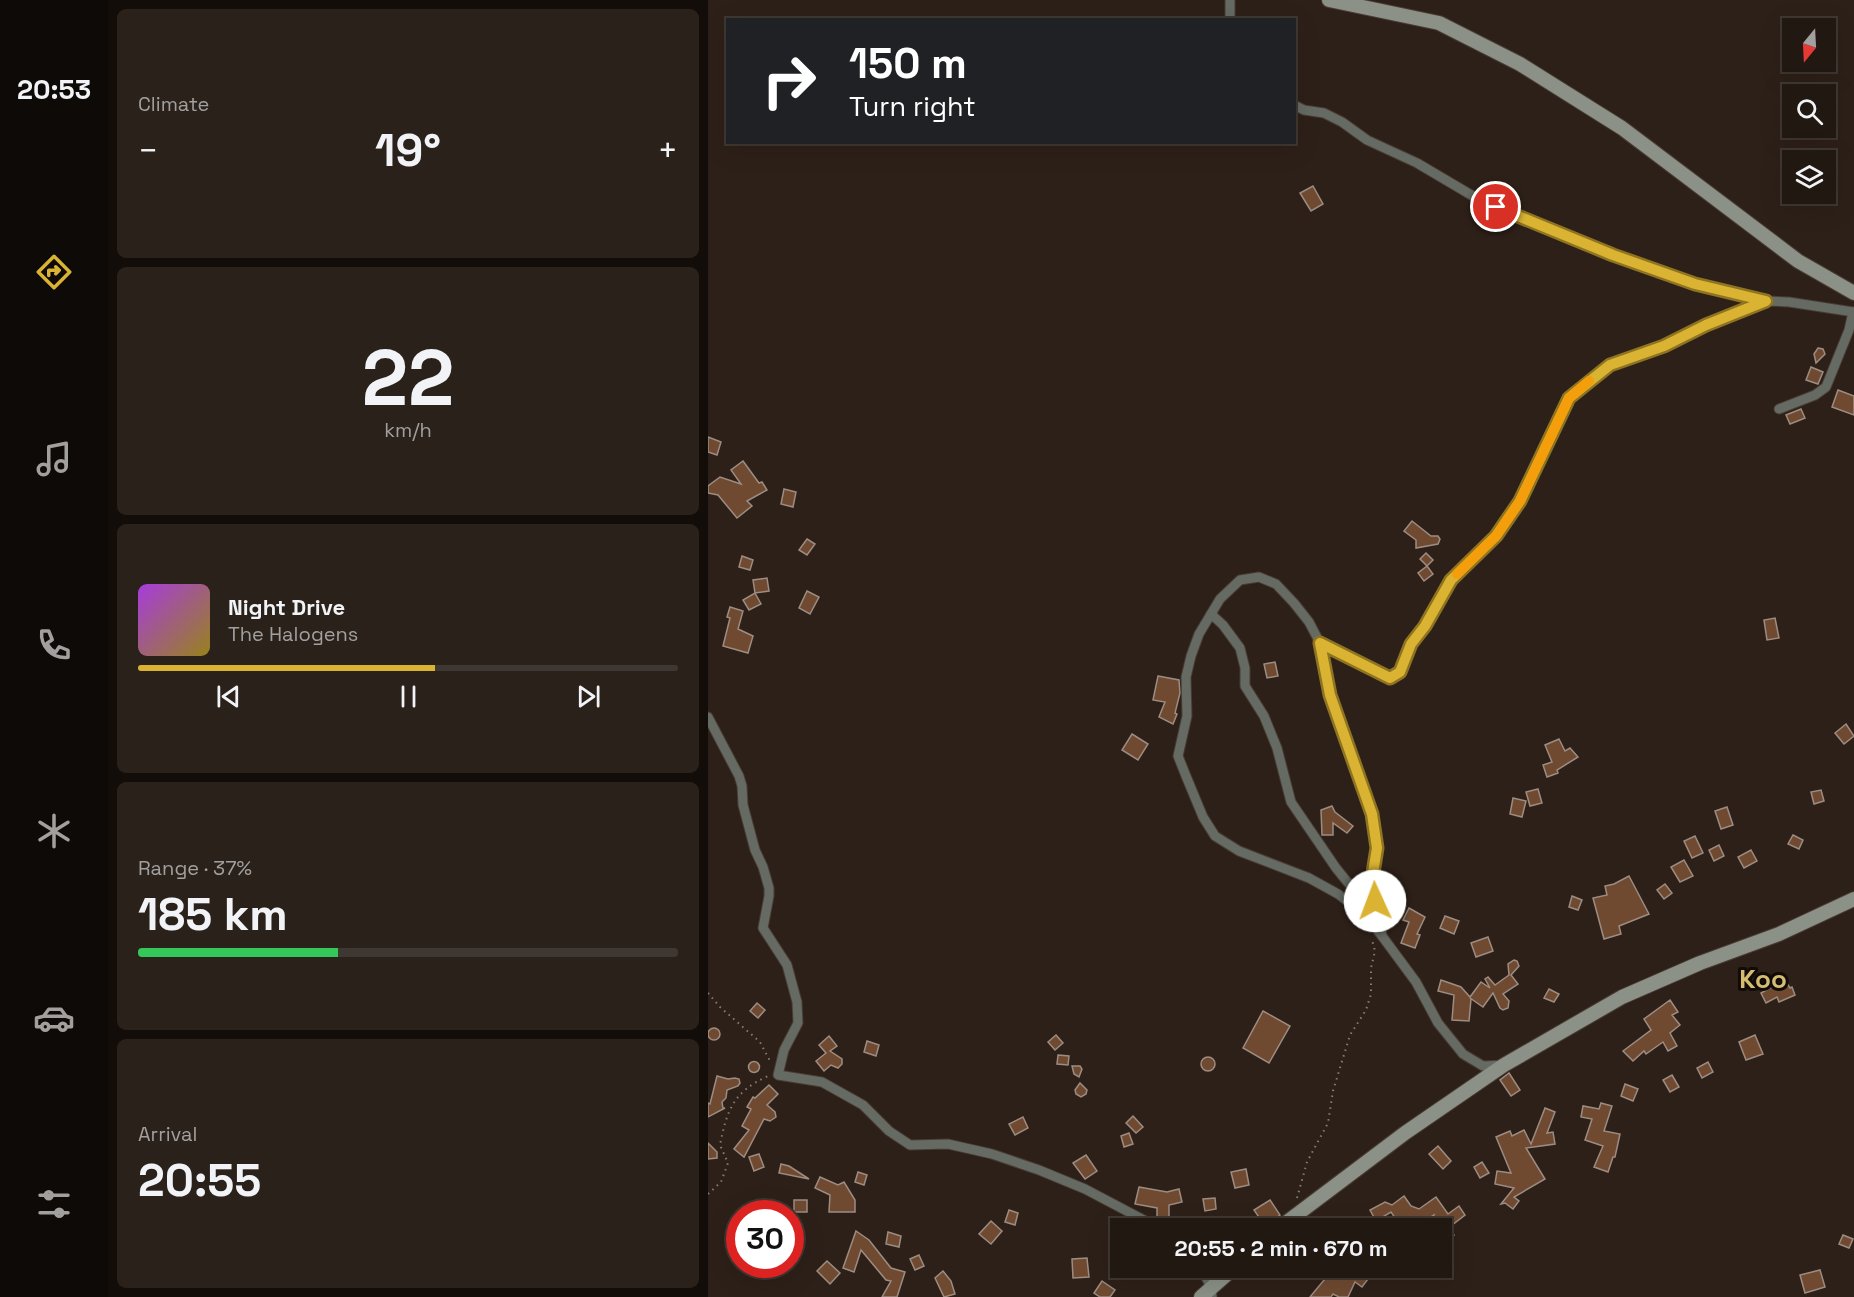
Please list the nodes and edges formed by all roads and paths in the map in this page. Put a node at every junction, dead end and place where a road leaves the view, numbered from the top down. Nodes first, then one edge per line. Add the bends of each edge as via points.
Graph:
1 (1230, 0) edge
2 (1329, 0) edge
3 (1230, 18) edge
4 (1296, 106) edge
5 (1854, 293) edge
6 (1766, 301) junction
7 (1854, 312) edge
8 (1779, 409) dead end
9 (1211, 614) junction
10 (1320, 643) junction
11 (708, 717) edge
12 (1854, 899) edge
13 (1375, 901) junction
14 (1365, 914) junction
15 (1382, 936) junction
16 (708, 993) edge
17 (1504, 1065) junction
18 (778, 1075) junction
19 (708, 1194) edge
20 (1293, 1216) junction
21 (1140, 1218) edge
22 (1291, 1218) edge
23 (1204, 1278) edge
24 (1224, 1278) edge
25 (1208, 1294) edge

1 - 3 street
2 - 5 street via 1439,23 1520,64 1622,128 1798,261
4 - 6 street via 1324,113 1478,199 1548,230 1695,284
6 - 7 street
6 - 10 street via 1610,365 1569,398 1520,501 1496,536 1451,580 1411,644 1400,672 1390,678
7 - 8 street via 1826,387
9 - 10 street via 1240,580 1259,578 1276,584 1294,603
9 - 13 street via 1240,648 1245,686 1264,716 1277,748 1291,802 1349,884 1366,891
9 - 14 street via 1199,634 1186,677 1187,716 1178,756 1203,817 1215,836 1239,851 1309,878
10 - 13 street via 1330,695 1372,814 1377,848 1373,873
11 - 18 street via 740,776 743,805 769,888 763,928 787,965 797,1002 798,1023 784,1050
12 - 17 street via 1779,934 1622,997
13 - 15 street
14 - 15 street
14 - 20 path via 1375,951 1371,994 1350,1035 1328,1123 1307,1162
15 - 17 street via 1416,982 1438,1023 1463,1054 1483,1066
16 - 18 path via 760,1042
17 - 20 street
18 - 19 path via 758,1080 738,1095 720,1145 728,1163 721,1182
18 - 21 street via 822,1082 863,1105 910,1145 948,1144 992,1154 1085,1189
20 - 22 street
23 - 25 street
24 - 25 street

